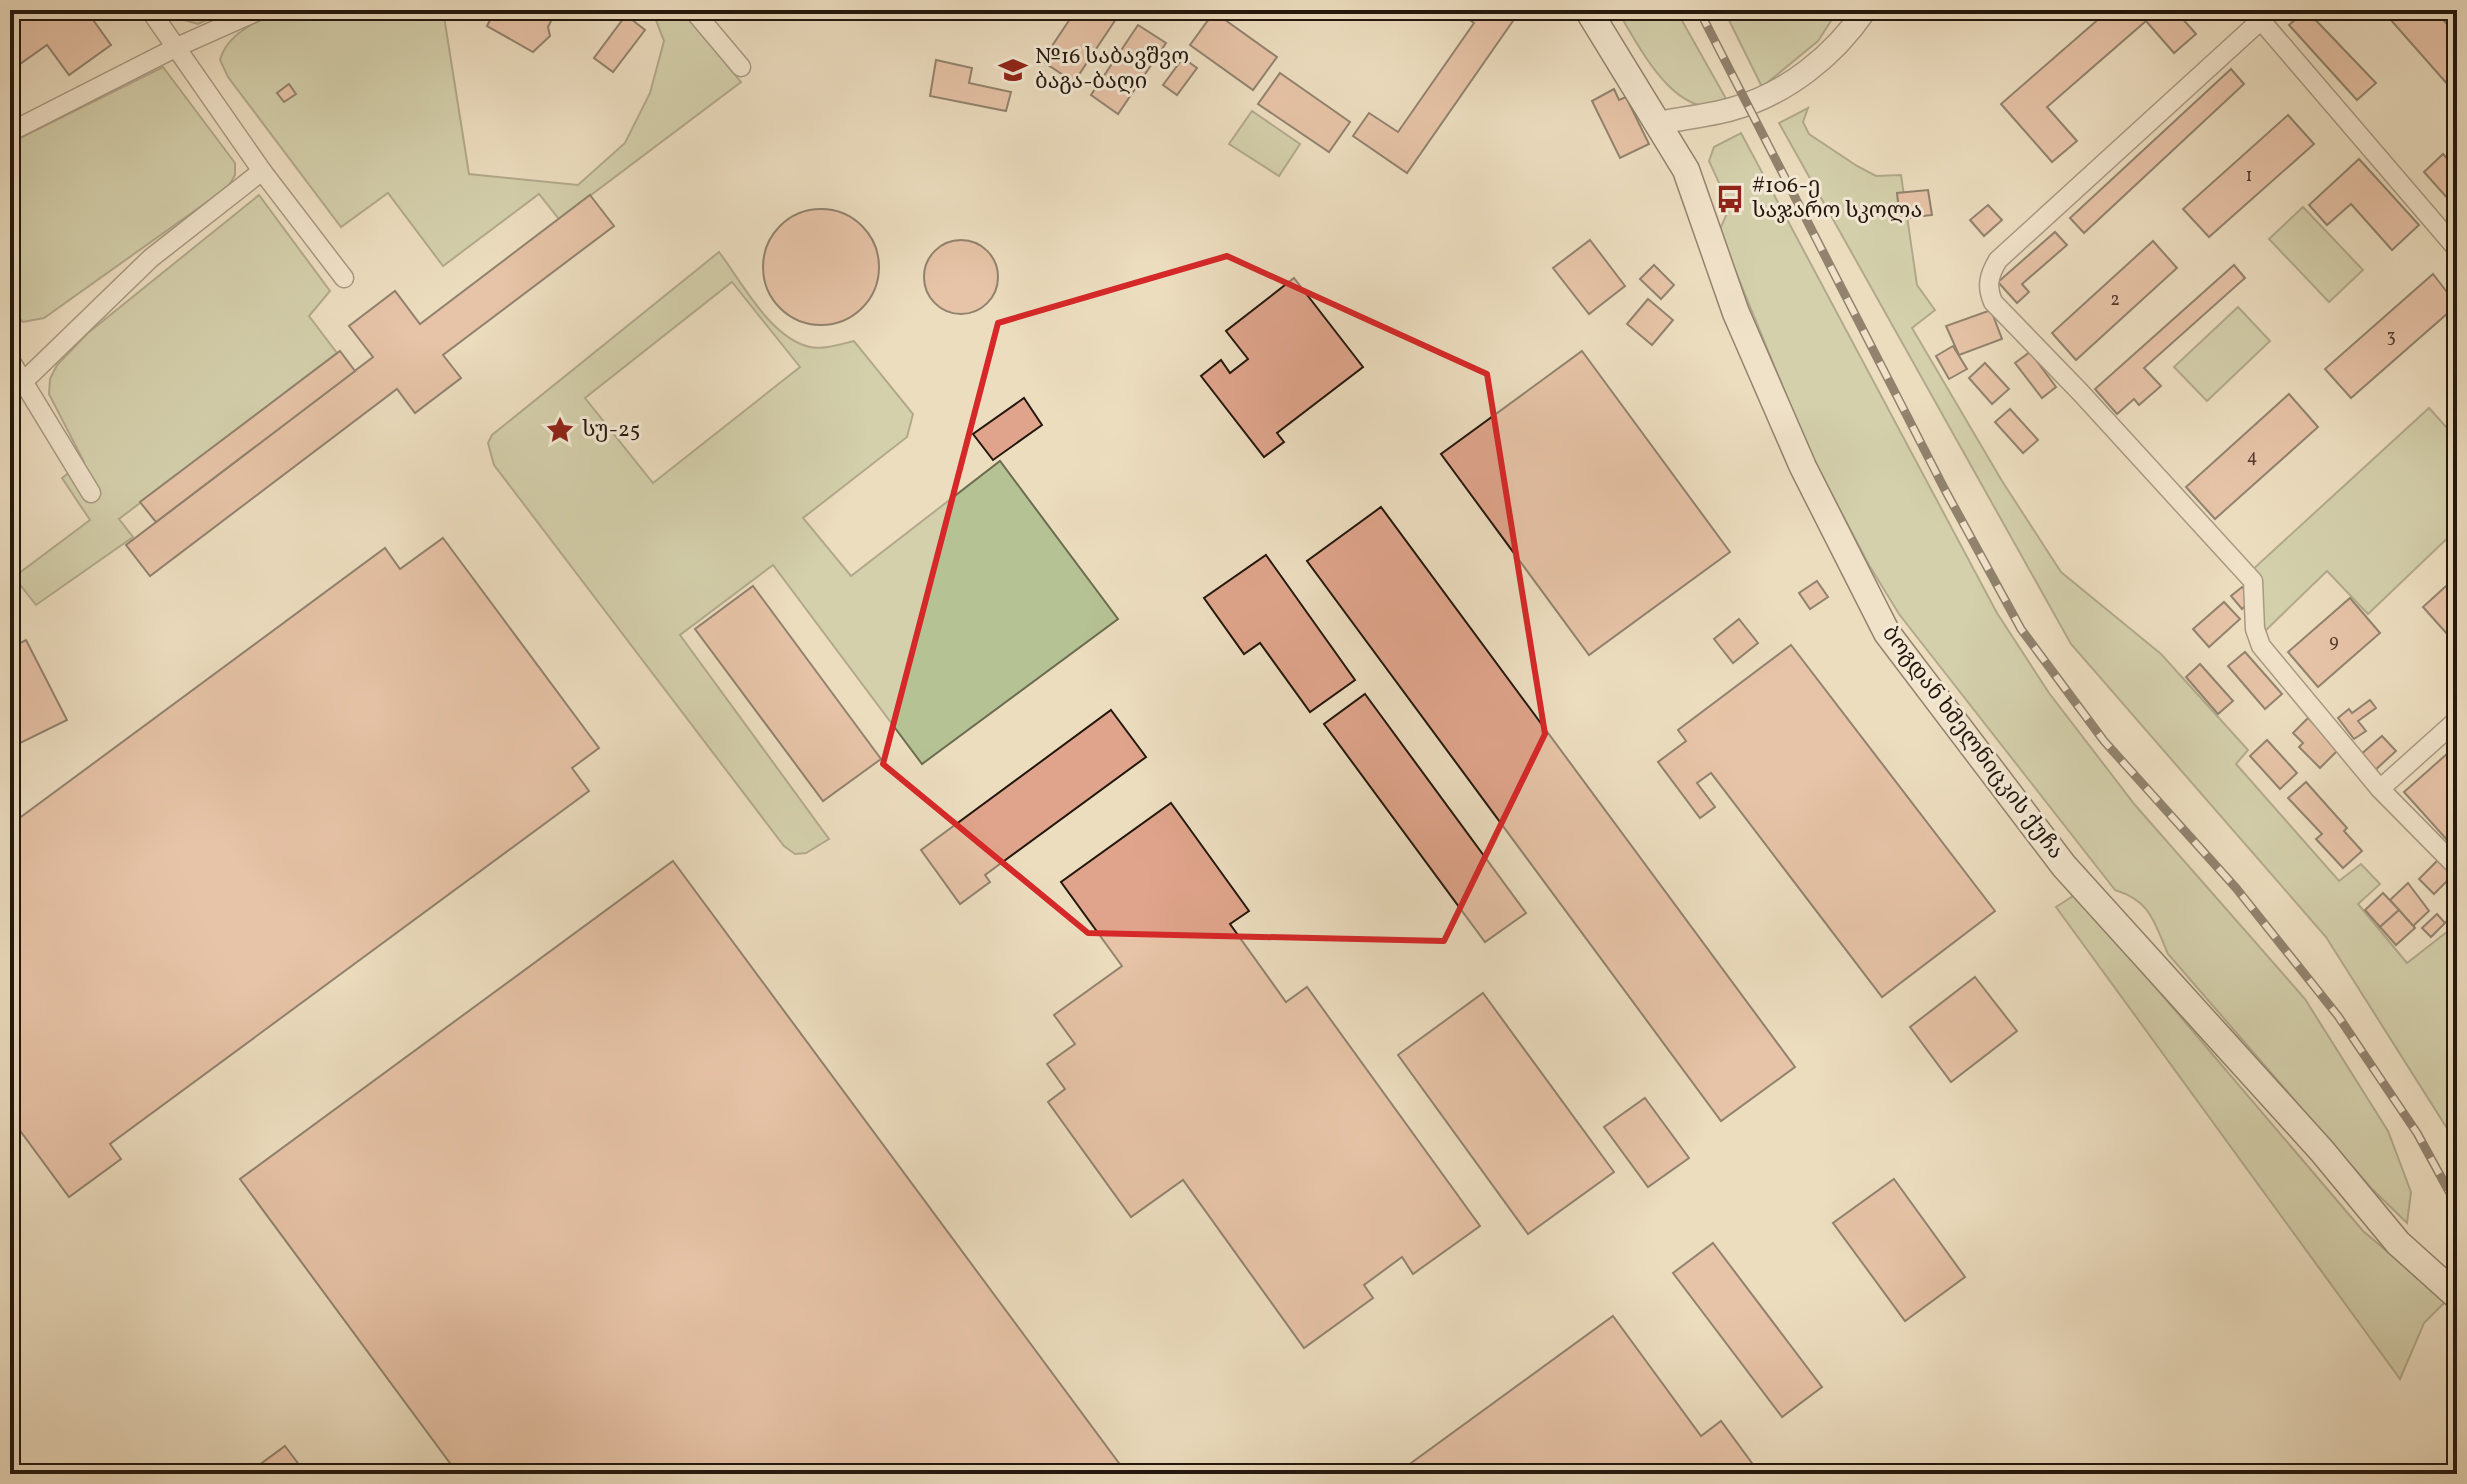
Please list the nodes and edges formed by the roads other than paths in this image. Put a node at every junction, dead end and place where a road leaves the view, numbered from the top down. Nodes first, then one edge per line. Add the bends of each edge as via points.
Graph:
1 (150, 10) edge
2 (260, 10) edge
3 (693, 10) edge
4 (1588, 10) edge
5 (1865, 10) edge
6 (2261, 13) edge
7 (177, 47) junction
8 (741, 67) dead end
9 (1658, 123) junction
10 (10, 132) edge
11 (262, 171) junction
12 (2457, 249) edge
13 (344, 278) dead end
14 (10, 360) edge
15 (24, 381) junction
16 (91, 493) dead end
17 (2457, 720) edge
18 (2380, 789) junction
19 (2457, 867) edge
20 (2457, 1296) edge

1 - 7 street
2 - 7 street
3 - 8 street
4 - 9 main road, ბოგდან ხმელნიცკის ქუჩა
5 - 9 street via 1846,38 1788,84 1732,109
6 - 12 street
6 - 18 street via 1998,260 1989,291 1993,302 2253,581 2261,646
7 - 10 street
7 - 11 street
9 - 20 main road, ბოგდან ხმელნიცკის ქუჩა via 1686,170 1736,313 1803,467 1887,633 2064,866 2322,1151 2398,1243
11 - 13 street
11 - 15 street via 151,258
14 - 15 street
15 - 16 street
17 - 18 street
18 - 19 street

